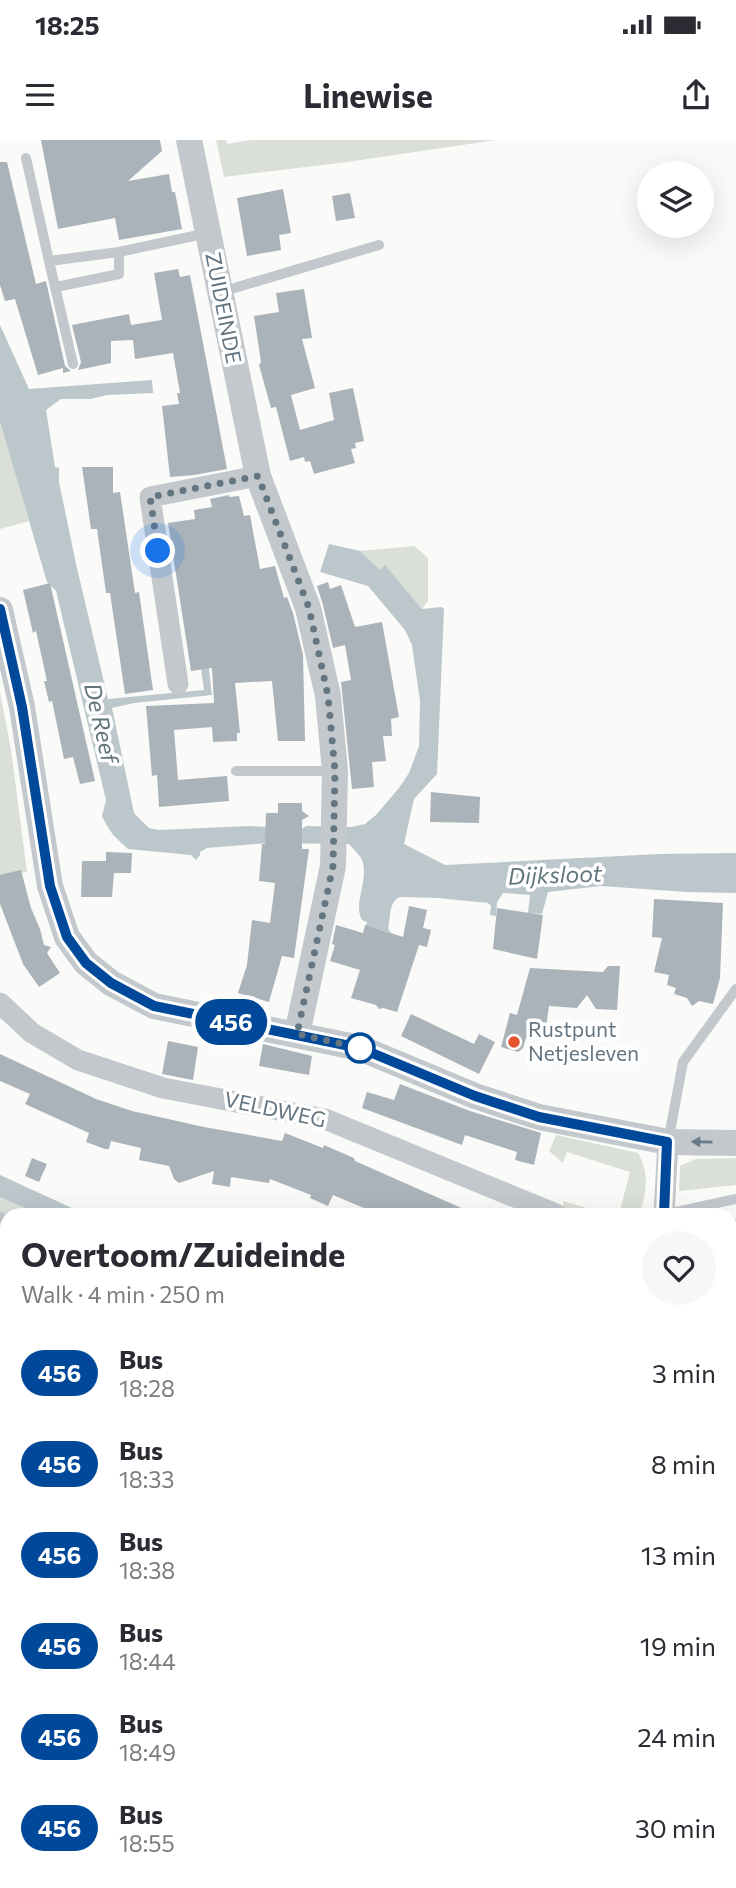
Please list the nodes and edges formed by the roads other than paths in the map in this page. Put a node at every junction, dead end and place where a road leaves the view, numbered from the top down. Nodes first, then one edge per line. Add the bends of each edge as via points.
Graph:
1 (189, 140) edge
2 (26, 158) dead end
3 (208, 233) junction
4 (379, 245) dead end
5 (118, 252) junction
6 (49, 261) junction
7 (56, 287) junction
8 (220, 292) junction
9 (74, 364) dead end
10 (258, 476) junction
11 (0, 610) edge
12 (177, 684) dead end
13 (236, 771) dead end
14 (335, 771) junction
15 (736, 989) edge
16 (0, 1003) edge
17 (297, 1034) junction
18 (667, 1142) junction
19 (736, 1143) edge
20 (736, 1199) edge
21 (541, 1208) edge
22 (665, 1208) edge
23 (693, 1208) edge

1 - 3 street, ZUIDEINDE
2 - 6 lane
3 - 5 lane
3 - 8 street, ZUIDEINDE
4 - 8 lane
5 - 6 lane
5 - 7 lane via 119,274
6 - 7 lane
7 - 9 lane
8 - 10 street, ZUIDEINDE
10 - 12 street via 150,497
10 - 14 street, ZUIDEINDE via 309,608 328,696
11 - 17 street via 22,707 50,886 67,937 86,963 111,983 154,1006
13 - 14 lane
14 - 17 street, ZUIDEINDE via 333,866
15 - 18 lane via 683,1062
16 - 21 street, VELDWEG via 32,1033 78,1060 163,1088 325,1119
17 - 18 street via 360,1048 539,1117
19 -> 18 street
18 - 22 street
20 - 23 lane

